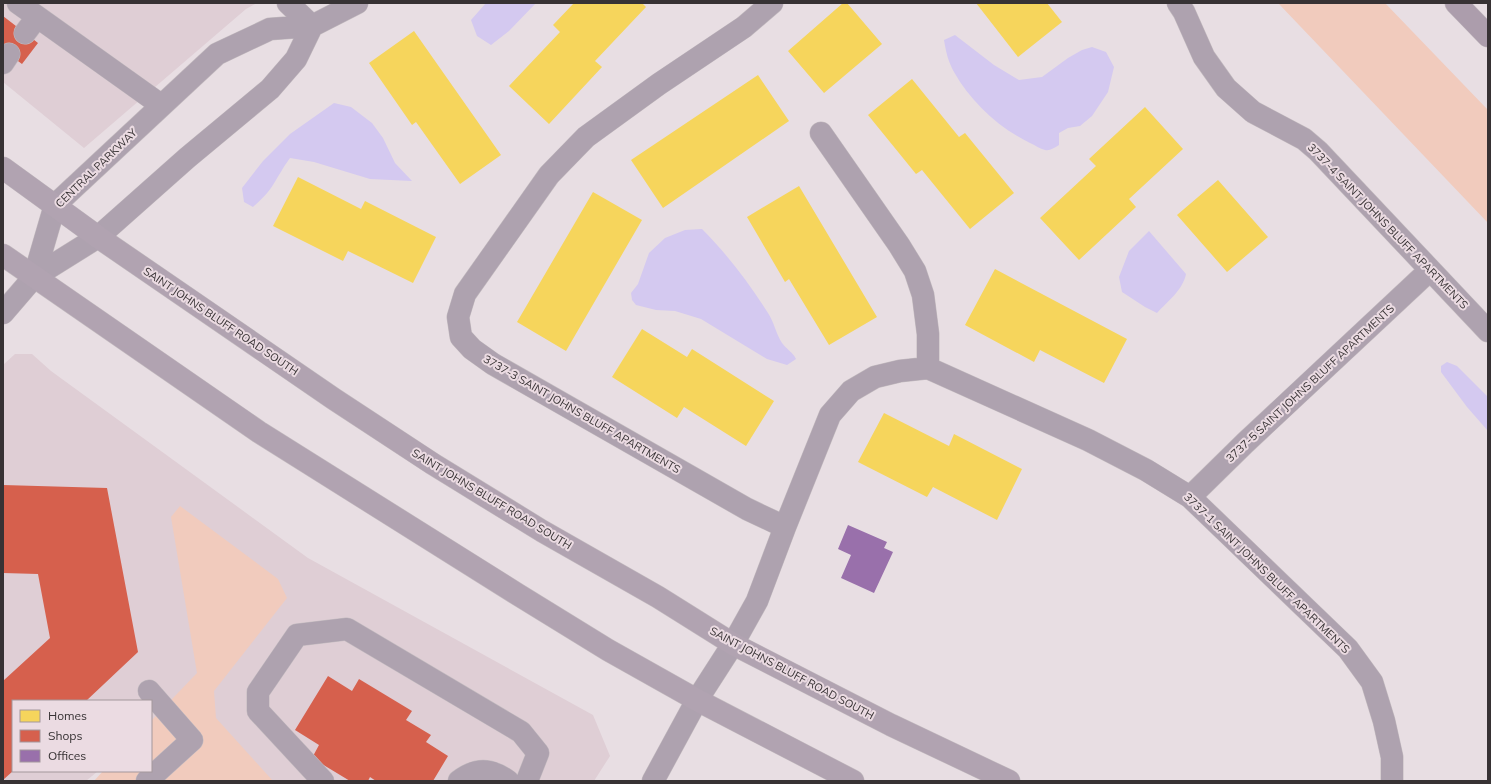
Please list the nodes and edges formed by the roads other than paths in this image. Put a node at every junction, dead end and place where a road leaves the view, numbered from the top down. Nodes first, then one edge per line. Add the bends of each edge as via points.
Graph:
1 (18, 3) edge
2 (288, 3) edge
3 (357, 3) edge
4 (772, 3) edge
5 (1178, 3) edge
6 (1456, 3) edge
7 (312, 26) junction
8 (1488, 36) edge
9 (161, 106) junction
10 (821, 133) dead end
11 (3, 168) edge
12 (55, 205) junction
13 (98, 237) junction
14 (3, 255) edge
15 (1430, 270) junction
16 (34, 277) junction
17 (3, 313) edge
18 (1488, 331) edge
19 (928, 368) junction
20 (1190, 497) junction
21 (785, 527) junction
22 (732, 644) junction
23 (149, 691) dead end
24 (697, 700) junction
25 (147, 781) edge
26 (323, 781) edge
27 (458, 781) edge
28 (508, 781) edge
29 (527, 781) edge
30 (653, 781) edge
31 (853, 781) edge
32 (1009, 781) edge
33 (1392, 781) edge

1 - 9 street via 31,25
2 - 7 street
3 - 7 street, CENTRAL PARKWAY
4 - 21 street, 3737-3 SAINT JOHNS BLUFF APARTMENTS via 744,27 586,137 549,175 465,294 458,317 461,337 472,349 493,364 747,509
5 - 15 street, 3737-4 SAINT JOHNS BLUFF APARTMENTS via 1204,57 1226,88 1253,112 1304,139 1318,151
6 - 8 highway
7 - 9 street, CENTRAL PARKWAY via 270,29 217,54
7 - 13 street via 296,59 270,89
9 - 12 street, CENTRAL PARKWAY
10 - 19 street via 915,271 924,295
11 - 12 main road, SAINT JOHNS BLUFF ROAD SOUTH
12 - 13 main road, SAINT JOHNS BLUFF ROAD SOUTH
12 - 16 street, CENTRAL PARKWAY
13 - 16 street
13 - 22 main road, SAINT JOHNS BLUFF ROAD SOUTH via 433,464 658,597
14 - 16 main road
15 - 18 street, 3737-4 SAINT JOHNS BLUFF APARTMENTS
15 - 20 street, 3737-5 SAINT JOHNS BLUFF APARTMENTS
16 - 17 street
16 - 24 main road via 259,432 608,650
19 - 20 street, 3737-1 SAINT JOHNS BLUFF APARTMENTS via 1088,440 1146,470
19 - 21 street via 875,377 851,391 830,415
20 - 33 street, 3737-1 SAINT JOHNS BLUFF APARTMENTS via 1348,649 1372,682 1392,757
21 - 22 street via 757,601
22 - 24 street
22 - 32 main road, SAINT JOHNS BLUFF ROAD SOUTH via 891,725
23 - 25 street via 192,740
24 - 30 street
24 - 31 main road
26 - 29 street via 258,711 258,692 297,635 347,629 521,732 538,753
27 - 28 street via 467,774 489,771

